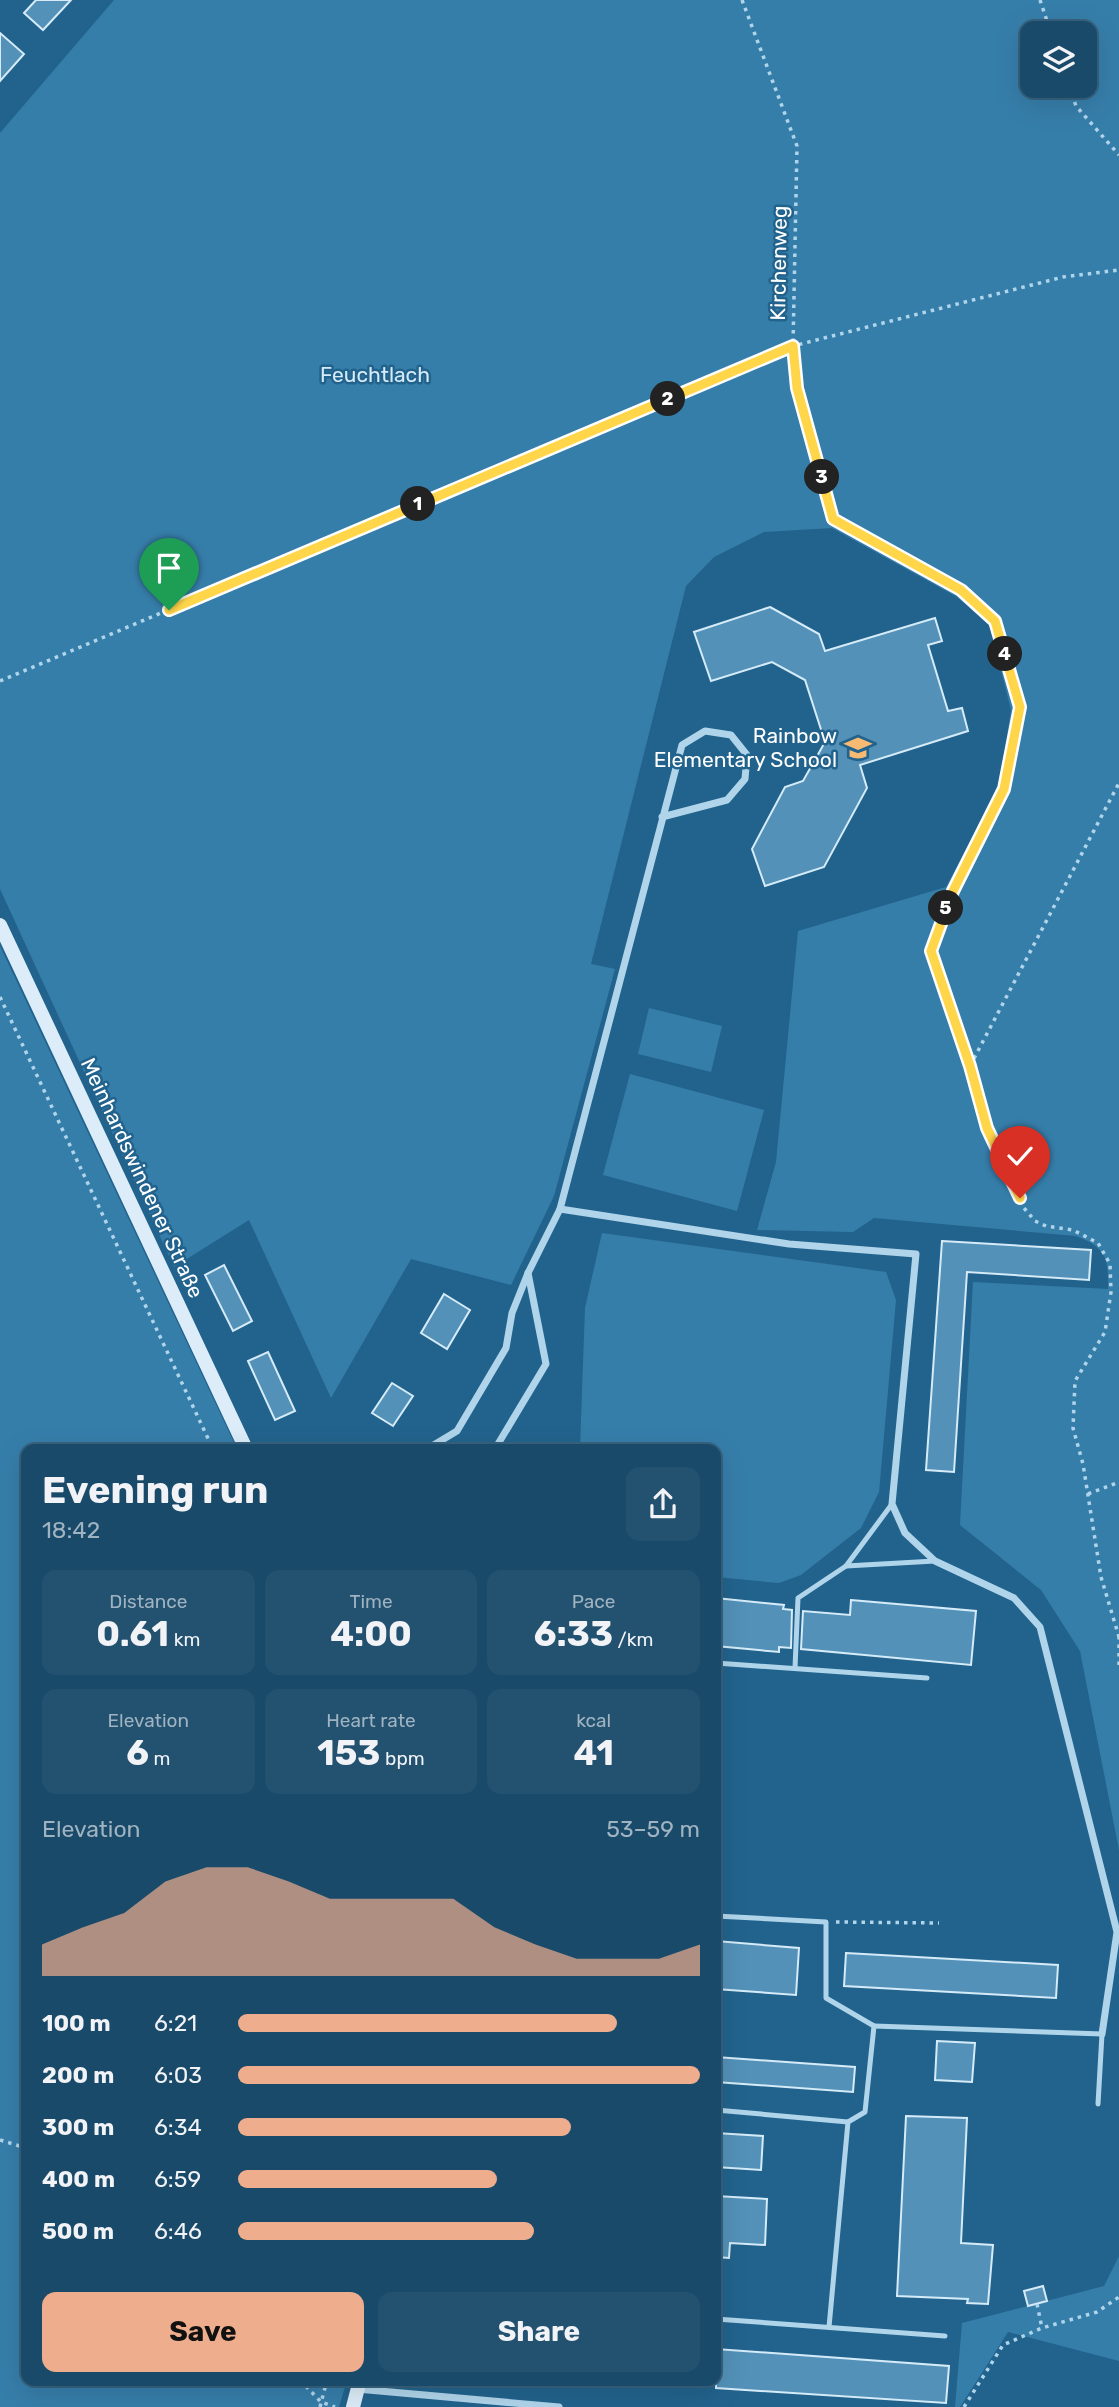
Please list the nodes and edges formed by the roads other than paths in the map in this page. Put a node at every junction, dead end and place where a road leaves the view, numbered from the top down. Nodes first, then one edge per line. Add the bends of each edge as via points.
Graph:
1 (662, 817) junction
2 (0, 925) edge
3 (560, 1209) junction
4 (528, 1273) junction
5 (244, 1444) edge
6 (435, 1444) edge
7 (498, 1444) edge
8 (892, 1504) junction
9 (935, 1561) junction
10 (846, 1566) junction
11 (721, 1663) edge
12 (795, 1668) junction
13 (927, 1678) dead end
14 (721, 1916) edge
15 (874, 2026) junction
16 (1102, 2034) junction
17 (1098, 2104) dead end
18 (721, 2110) edge
19 (848, 2122) junction
20 (721, 2319) edge
21 (829, 2327) junction
22 (945, 2336) dead end
23 (359, 2386) edge
24 (368, 2386) edge
25 (353, 2407) edge
26 (559, 2407) edge

1 - 1 street via 727,800 745,779 747,755 731,735 705,731 682,745
1 - 3 street
2 - 5 street, Meinhardswindener Straße
3 - 4 street
3 - 8 street via 789,1244 916,1254
4 - 6 street via 512,1313 506,1348 457,1431
4 - 7 street via 546,1364
8 - 9 street via 905,1533
8 - 10 lane
9 - 10 lane
9 - 16 street via 1013,1598 1040,1627 1117,1932
10 - 12 lane via 798,1598
11 - 12 lane
12 - 13 lane
14 - 15 lane via 826,1922 826,1998
15 - 16 lane
15 - 19 lane via 865,2112
16 - 17 lane
18 - 19 lane
19 - 21 lane
20 - 21 lane
21 - 22 lane
23 - 25 street
24 - 26 street

